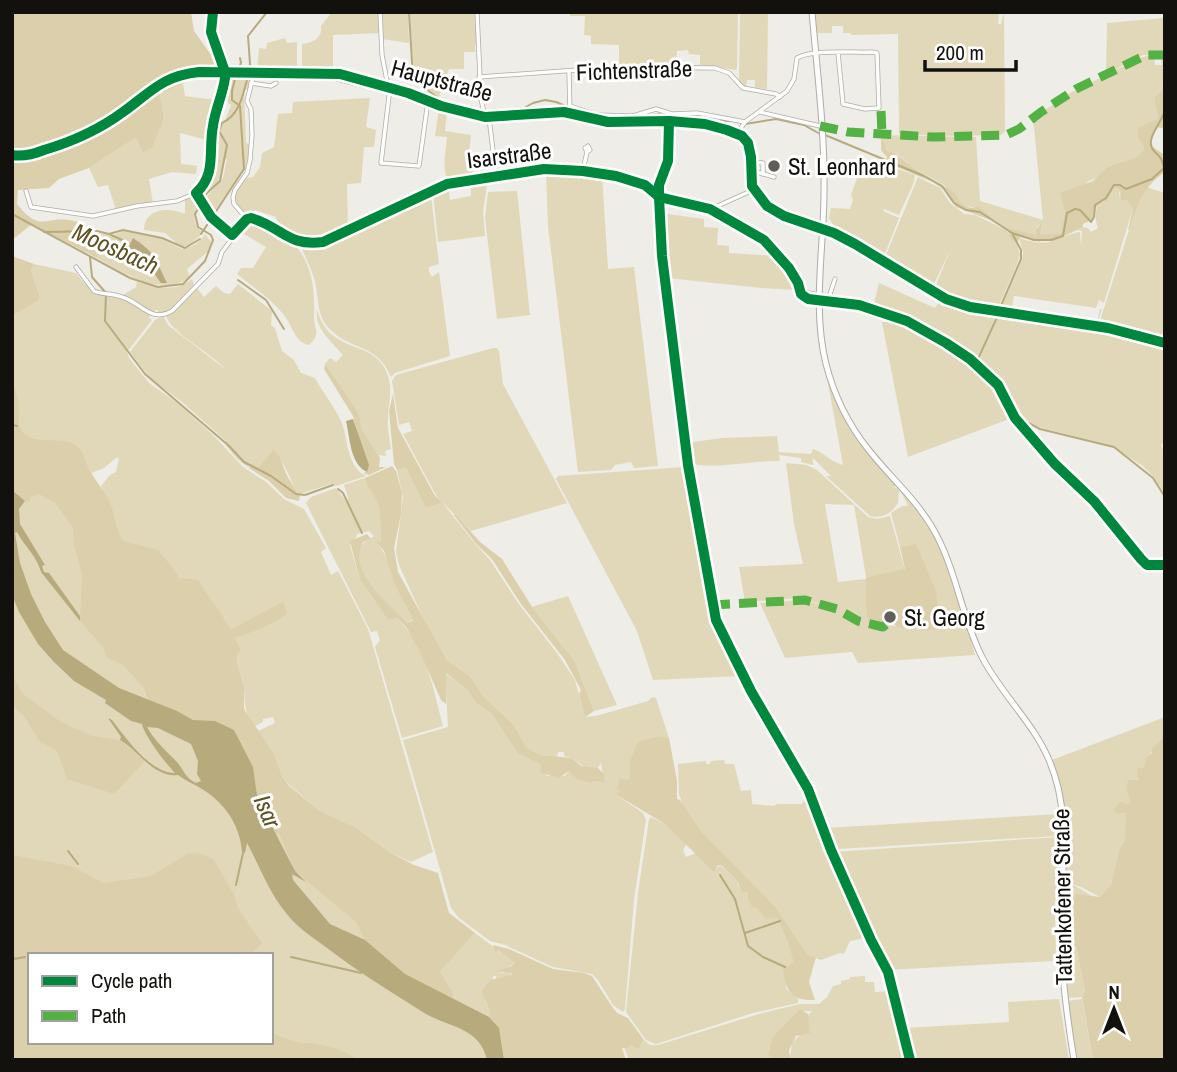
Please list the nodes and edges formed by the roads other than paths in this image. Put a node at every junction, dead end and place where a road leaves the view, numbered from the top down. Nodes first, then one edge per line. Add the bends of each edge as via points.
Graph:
1 (213, 12) edge
2 (380, 12) edge
3 (477, 12) edge
4 (812, 12) edge
5 (838, 53) junction
6 (815, 54) junction
7 (225, 72) junction
8 (569, 72) junction
9 (254, 73) junction
10 (479, 77) junction
11 (337, 79) dead end
12 (251, 83) junction
13 (276, 83) dead end
14 (447, 83) dead end
15 (389, 89) junction
16 (780, 97) junction
17 (481, 99) junction
18 (428, 101) junction
19 (570, 109) junction
20 (760, 112) junction
21 (486, 115) junction
22 (658, 115) junction
23 (669, 121) junction
24 (742, 128) junction
25 (821, 128) junction
26 (587, 152) dead end
27 (12, 155) edge
28 (751, 162) junction
29 (750, 170) junction
30 (583, 171) junction
31 (763, 174) junction
32 (496, 175) junction
33 (774, 177) dead end
34 (659, 185) junction
35 (651, 190) junction
36 (753, 190) junction
37 (26, 191) dead end
38 (196, 193) junction
39 (659, 197) junction
40 (710, 209) junction
41 (247, 219) junction
42 (823, 230) junction
43 (232, 236) junction
44 (76, 267) dead end
45 (835, 279) dead end
46 (819, 295) junction
47 (1165, 343) edge
48 (1074, 1060) edge

1 - 7 street via 211,32
2 - 15 street
3 - 10 street
4 - 6 main road, Tattenkofener Straße
5 - 5 street via 877,53 879,108 843,104
5 - 6 street
6 - 16 street via 797,58 794,79
6 - 25 main road, Tattenkofener Straße
7 - 9 main road, Hauptstraße
7 - 27 main road, Hauptstraße via 190,73 165,80 106,123 60,146
7 - 38 street via 212,130 210,171
8 - 10 street, Fichtenstraße
8 - 16 street, Fichtenstraße via 619,67 715,68 729,73 743,88
8 - 19 street
9 - 12 street
9 - 15 main road, Hauptstraße via 332,73
10 - 17 street
11 - 15 street
12 - 13 street
12 - 41 street via 247,101 251,109 250,160 233,197
14 - 17 street
15 - 18 main road, Hauptstraße
15 - 18 street via 381,163 419,166
16 - 20 street
17 - 21 street
18 - 21 main road, Hauptstraße
19 - 21 main road, Hauptstraße
19 - 22 street via 618,116
19 - 22 main road, Hauptstraße via 608,122
20 - 24 street
20 - 25 street
21 - 32 street
22 - 23 main road, Hauptstraße
22 - 24 street via 697,113
23 - 24 main road, Hauptstraße
23 - 34 street via 668,160
24 - 28 main road
25 - 42 main road, Tattenkofener Straße
26 - 30 street
28 - 29 main road
28 - 31 street via 763,163
29 - 31 street
29 - 36 main road
30 - 32 street, Isarstraße via 544,169
30 - 35 street, Isarstraße via 616,176
31 - 33 street
32 - 41 street, Isarstraße via 447,184 323,242 300,243
34 - 35 street
34 - 39 street
35 - 39 street, Isarstraße
36 - 40 street
36 - 42 main road via 778,214
37 - 38 street via 31,207 93,216 177,201
38 - 43 street via 212,218
39 - 40 street, Isarstraße
40 - 46 street, Isarstraße via 764,240 803,290
41 - 43 street
42 - 46 main road, Tattenkofener Straße
42 - 47 main road via 860,246 957,304 1108,328
43 - 44 street via 218,264 164,315 153,315 124,297 89,287
45 - 46 street via 830,297
46 - 48 main road, Tattenkofener Straße via 826,364 845,414 933,529 980,653 1040,742 1056,777 1064,818 1063,992

